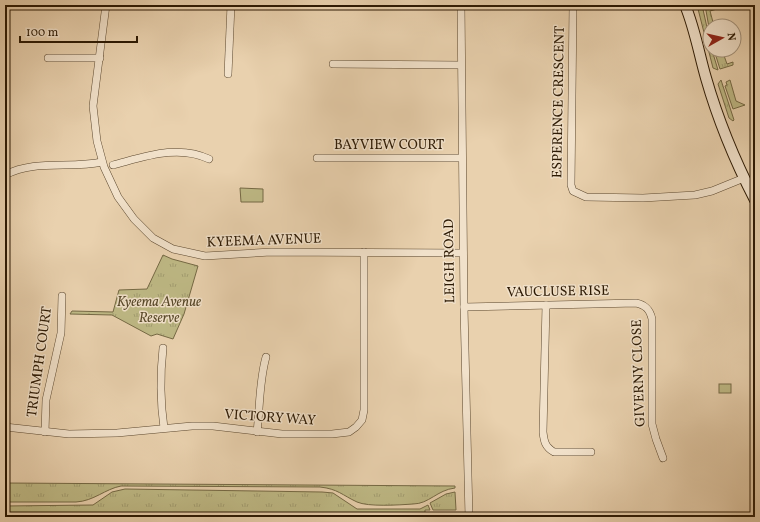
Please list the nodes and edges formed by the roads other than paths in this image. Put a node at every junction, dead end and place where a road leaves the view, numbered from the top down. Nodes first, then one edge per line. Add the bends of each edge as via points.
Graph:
1 (106, 5) edge
2 (230, 5) edge
3 (462, 5) edge
4 (573, 5) edge
5 (685, 5) edge
6 (692, 5) edge
7 (693, 23) junction
8 (48, 58) dead end
9 (100, 58) junction
10 (333, 64) dead end
11 (461, 65) junction
12 (228, 74) dead end
13 (317, 158) dead end
14 (462, 158) junction
15 (208, 159) dead end
16 (102, 162) junction
17 (113, 165) dead end
18 (5, 174) edge
19 (744, 178) junction
20 (755, 200) edge
21 (364, 252) junction
22 (463, 253) junction
23 (62, 296) dead end
24 (546, 305) junction
25 (464, 307) junction
26 (650, 311) joint
27 (163, 348) dead end
28 (266, 357) dead end
29 (5, 427) edge
30 (164, 428) junction
31 (45, 432) junction
32 (257, 432) junction
33 (591, 452) dead end
34 (663, 458) dead end
35 (469, 517) edge

1 - 9 street, KYEEMA AVENUE
2 - 12 street
3 - 11 street, LEIGH ROAD
4 - 19 street, ESPERENCE CRESCENT via 573,191 586,197 675,197 712,191
5 - 7 street
6 - 7 street
7 - 19 street via 709,86
8 - 9 street
9 - 16 street, KYEEMA AVENUE via 93,106
10 - 11 street
11 - 14 street, LEIGH ROAD
13 - 14 street, BAYVIEW COURT
14 - 22 street, LEIGH ROAD
15 - 17 street via 191,153 162,153
16 - 18 street via 87,165 32,166
16 - 21 street, KYEEMA AVENUE via 114,190 134,219 153,238 177,250 193,255 214,256 259,252
19 - 20 street
21 - 22 street, KYEEMA AVENUE
21 - 32 street, VICTORY WAY via 362,420 356,427 341,434
22 - 25 street, LEIGH ROAD
23 - 31 street, TRIUMPH COURT via 60,333 46,400
24 - 25 street, VAUCLUSE RISE
24 - 26 street, VAUCLUSE RISE via 636,303
24 - 33 street via 543,432 545,442 548,449 554,452
25 - 35 street, LEIGH ROAD
26 - 34 street, GIVERNY CLOSE via 652,424
27 - 30 street via 160,400
28 - 32 street via 260,377 261,402
29 - 31 street, VICTORY WAY
30 - 31 street, VICTORY WAY via 96,434
30 - 32 street, VICTORY WAY via 213,426

